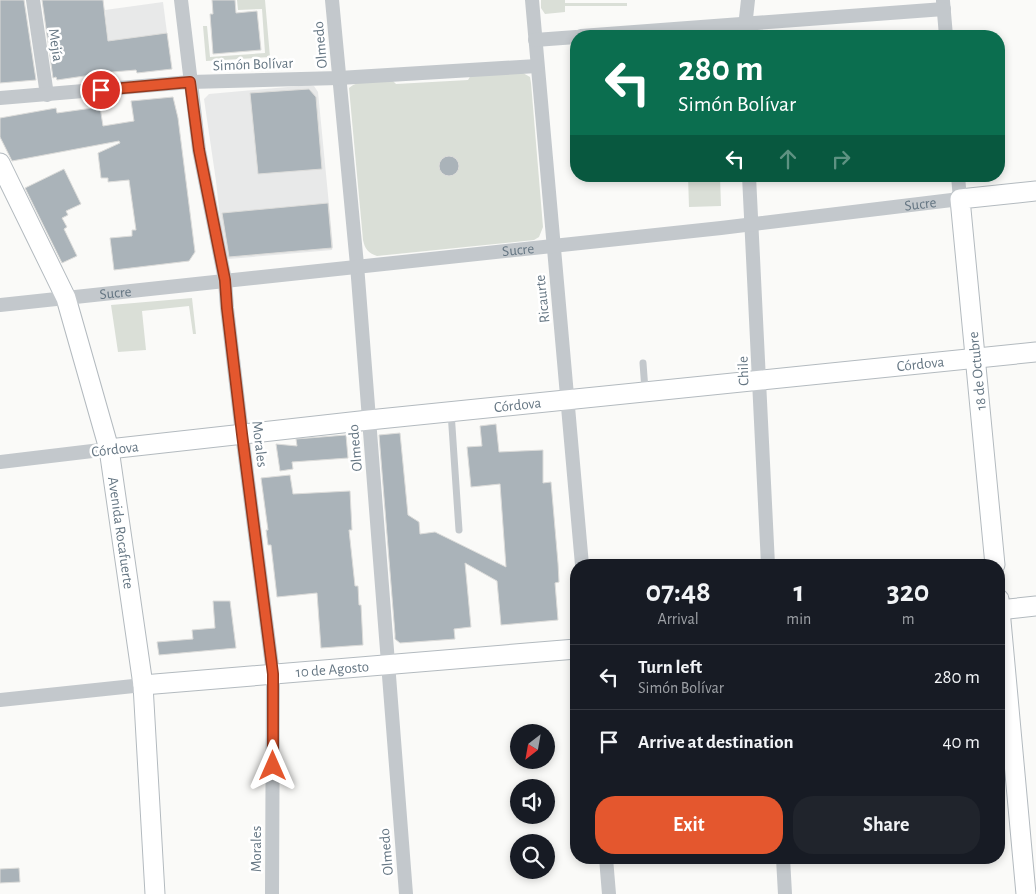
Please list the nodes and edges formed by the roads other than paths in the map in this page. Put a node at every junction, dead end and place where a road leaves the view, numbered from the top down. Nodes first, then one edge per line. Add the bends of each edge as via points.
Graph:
1 (33, 0) edge
2 (181, 0) edge
3 (332, 0) edge
4 (532, 0) edge
5 (748, 0) edge
6 (944, 5) edge
7 (745, 30) edge
8 (946, 30) edge
9 (570, 37) edge
10 (535, 40) junction
11 (538, 66) junction
12 (339, 78) junction
13 (190, 82) junction
14 (47, 95) junction
15 (0, 98) edge
16 (0, 163) edge
17 (749, 182) edge
18 (959, 182) edge
19 (1036, 191) edge
20 (960, 199) junction
21 (752, 224) junction
22 (553, 246) junction
23 (357, 266) junction
24 (225, 280) junction
25 (66, 298) junction
26 (0, 305) edge
27 (1036, 352) edge
28 (975, 358) junction
29 (643, 363) dead end
30 (759, 381) junction
31 (645, 391) junction
32 (568, 400) junction
33 (451, 412) junction
34 (369, 420) junction
35 (242, 434) junction
36 (109, 449) junction
37 (0, 462) edge
38 (460, 530) dead end
39 (581, 559) edge
40 (768, 559) edge
41 (994, 559) edge
42 (1005, 606) edge
43 (1036, 606) edge
44 (570, 650) edge
45 (388, 665) junction
46 (1005, 670) edge
47 (273, 674) junction
48 (143, 685) junction
49 (0, 700) edge
50 (606, 864) edge
51 (783, 864) edge
52 (155, 894) edge
53 (272, 894) edge
54 (406, 894) edge
55 (609, 894) edge
56 (785, 894) edge
57 (1026, 894) edge

1 - 14 street, Mejía
2 - 13 street, Morales
3 - 12 street, Olmedo
4 - 10 street, Ricaurte
5 - 7 street
6 - 7 street
6 - 8 street
9 - 10 street
10 - 11 street, Ricaurte
11 - 12 street, Simón Bolívar
11 - 22 street, Ricaurte
12 - 13 street, Simón Bolívar
12 - 23 street, Olmedo
13 - 14 street, Simón Bolívar
13 - 24 street, Morales via 199,150
14 - 15 street, Simón Bolívar
16 - 25 street, Avenida Rocafuerte
17 - 21 street, Chile
18 - 20 street, 18 de Octubre
19 - 20 street, Sucre
20 - 21 street, Sucre
20 - 28 street, 18 de Octubre
21 - 22 street, Sucre
21 - 30 street, Chile
22 - 23 street, Sucre
22 - 32 street, Ricaurte
23 - 24 street, Sucre
23 - 34 street, Olmedo
24 - 25 street, Sucre
24 - 35 street, Morales
25 - 26 street, Sucre
25 - 36 street, Avenida Rocafuerte
27 - 28 street, Córdova
28 - 30 street, Córdova
28 - 41 street, 18 de Octubre
29 - 31 lane
30 - 31 street, Córdova
30 - 40 street, Chile
31 - 32 street, Córdova
32 - 33 street, Córdova
32 - 39 street, Ricaurte
33 - 34 street, Córdova
33 - 38 lane
34 - 35 street, Córdova
34 - 45 street, Olmedo
35 - 36 street, Córdova
35 - 47 street, Morales
36 - 37 street, Córdova
36 - 48 street, Avenida Rocafuerte
42 - 43 street
44 - 45 street, 10 de Agosto
45 - 47 street, 10 de Agosto
45 - 54 street, Olmedo
46 - 57 street
47 - 48 street, 10 de Agosto
47 - 53 street, Morales
48 - 49 street, 10 de Agosto
48 - 52 street, Avenida Rocafuerte
50 - 55 street
51 - 56 street

